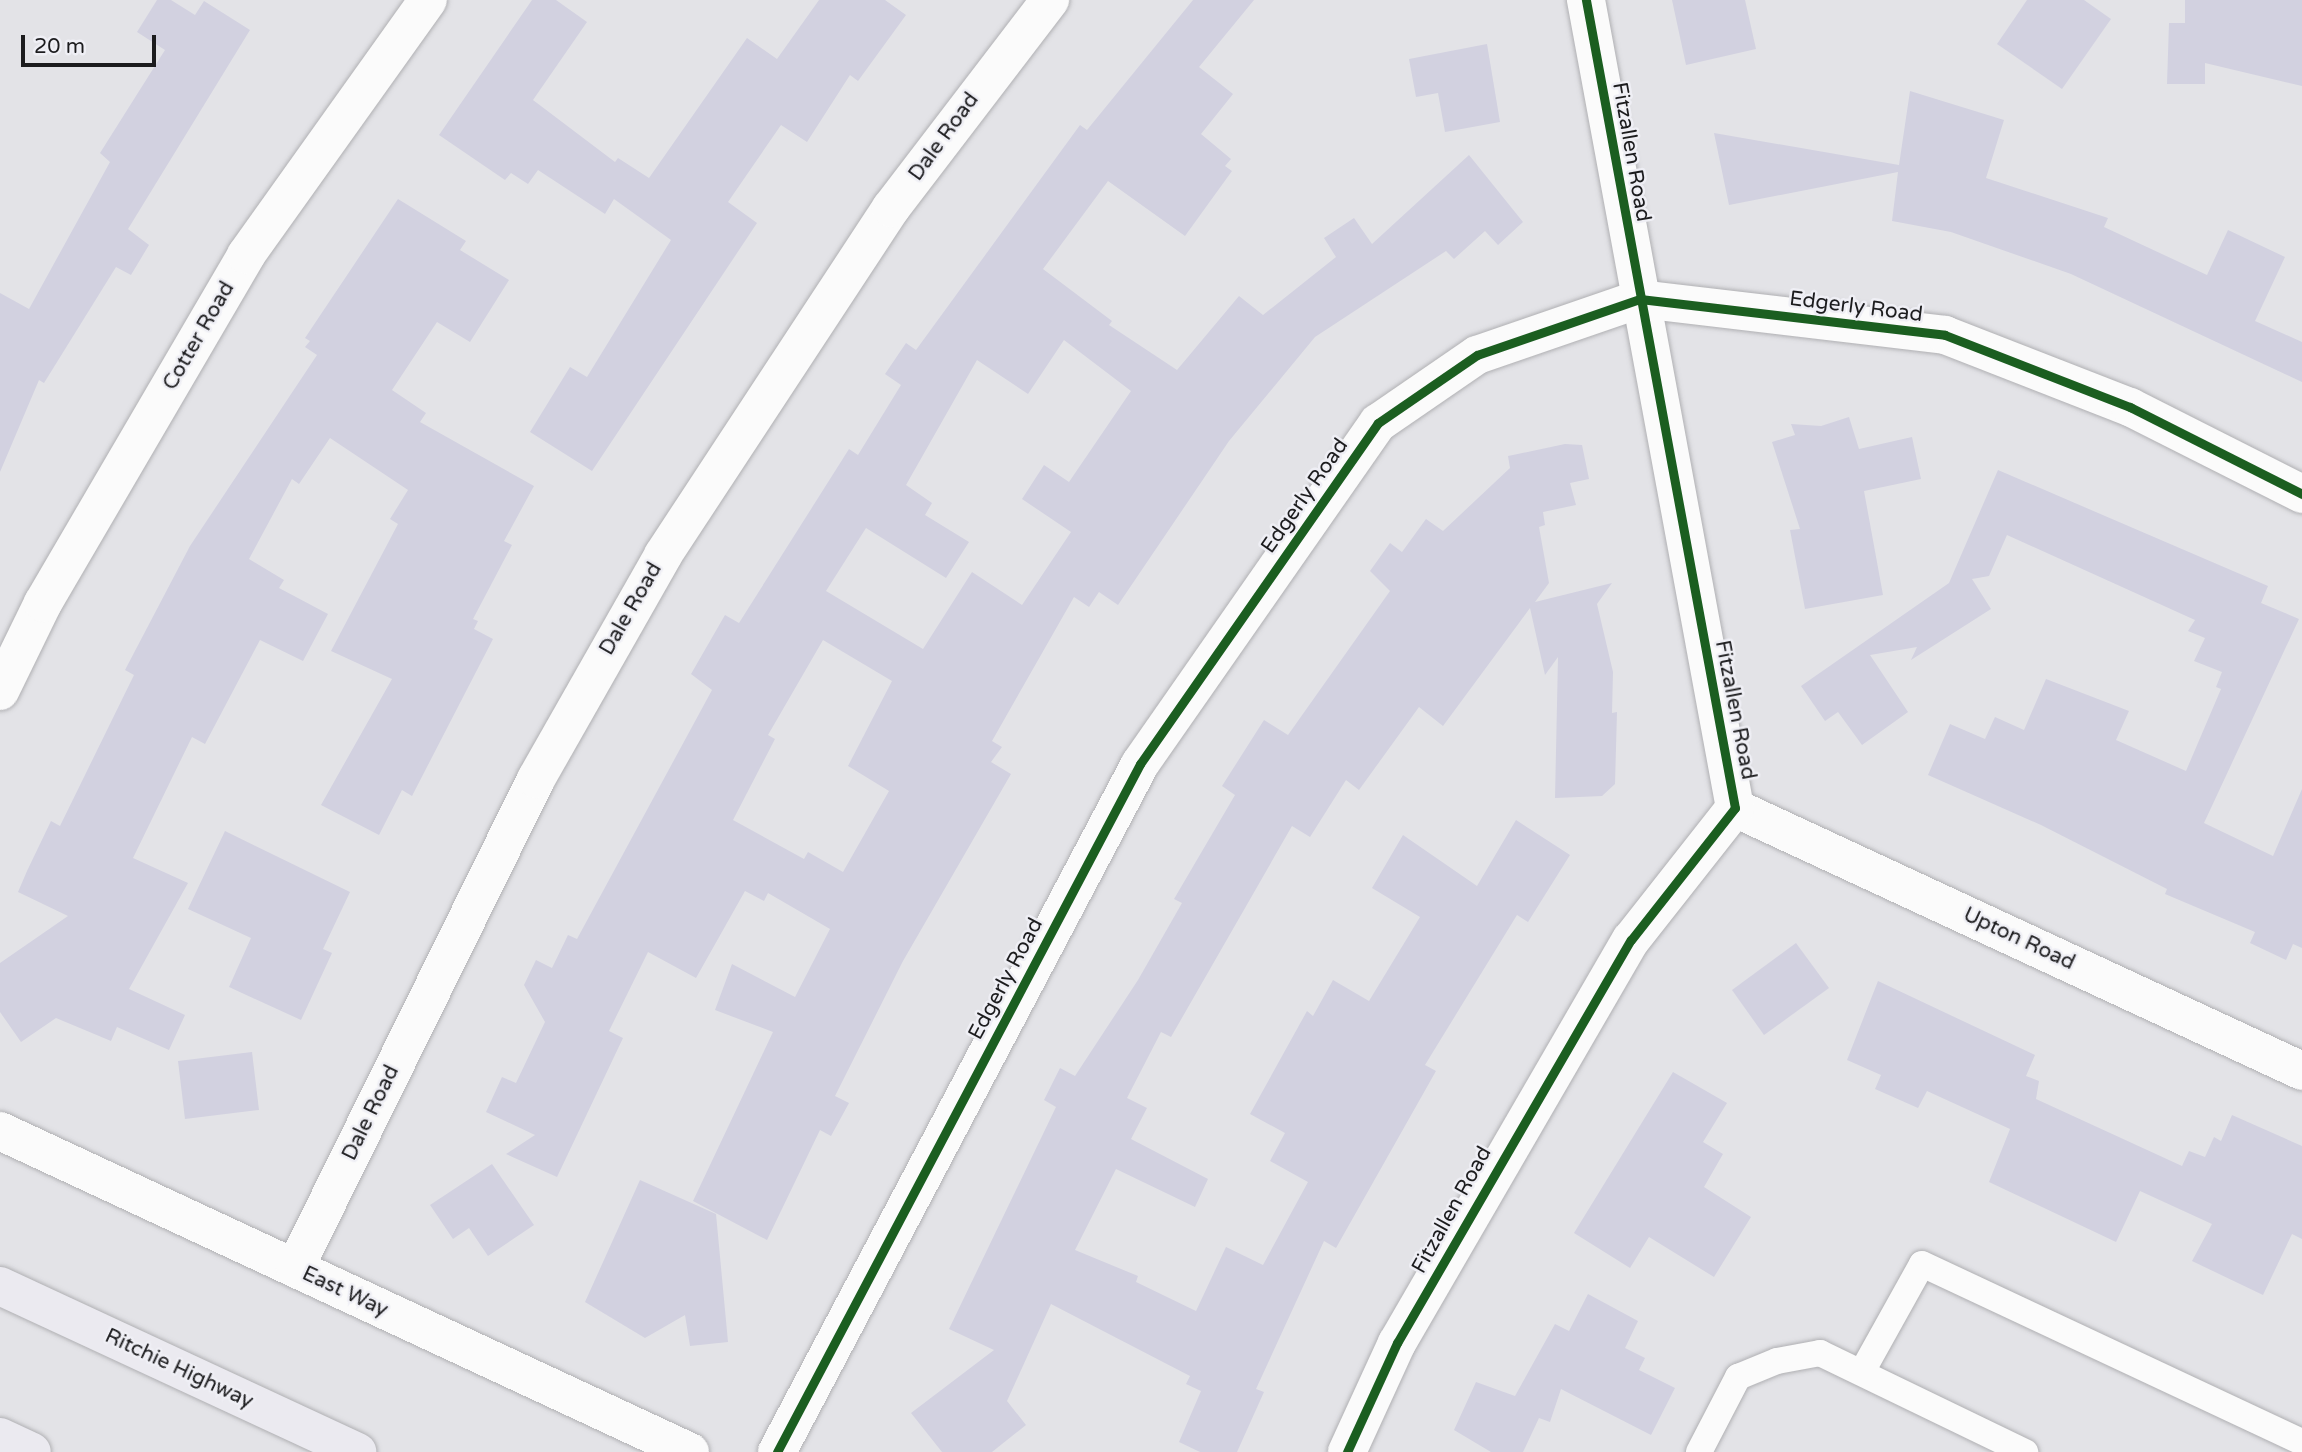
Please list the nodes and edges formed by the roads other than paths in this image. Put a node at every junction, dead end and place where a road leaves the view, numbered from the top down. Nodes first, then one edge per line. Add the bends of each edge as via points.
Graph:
1 (428, 0) edge
2 (1050, 0) edge
3 (1586, 0) edge
4 (1640, 299) junction
5 (2302, 494) edge
6 (0, 691) edge
7 (1735, 808) junction
8 (2302, 1071) edge
9 (0, 1131) edge
10 (295, 1268) junction
11 (0, 1286) edge
12 (1863, 1370) junction
13 (0, 1437) edge
14 (2302, 1442) edge
15 (32, 1452) edge
16 (357, 1452) edge
17 (690, 1452) edge
18 (777, 1452) edge
19 (1347, 1452) edge
20 (1699, 1452) edge
21 (2025, 1452) edge

1 - 6 street, Cotter Road via 246,255 43,603
2 - 10 street, Dale Road via 891,208 663,555 536,779
3 - 4 street, Fitzallen Road
4 - 5 street, Edgerly Road via 1945,335 2130,407
4 - 7 street, Fitzallen Road
4 - 18 street, Edgerly Road via 1477,355 1378,423 1140,764
7 - 8 street, Upton Road
7 - 19 street, Fitzallen Road via 1624,951 1397,1343
9 - 10 street, East Way
10 - 17 street, East Way
11 - 16 main road, Ritchie Highway
12 - 14 lane via 1923,1264
12 - 20 lane via 1820,1353 1777,1361 1738,1377
12 - 21 lane via 1891,1391
13 - 15 main road

